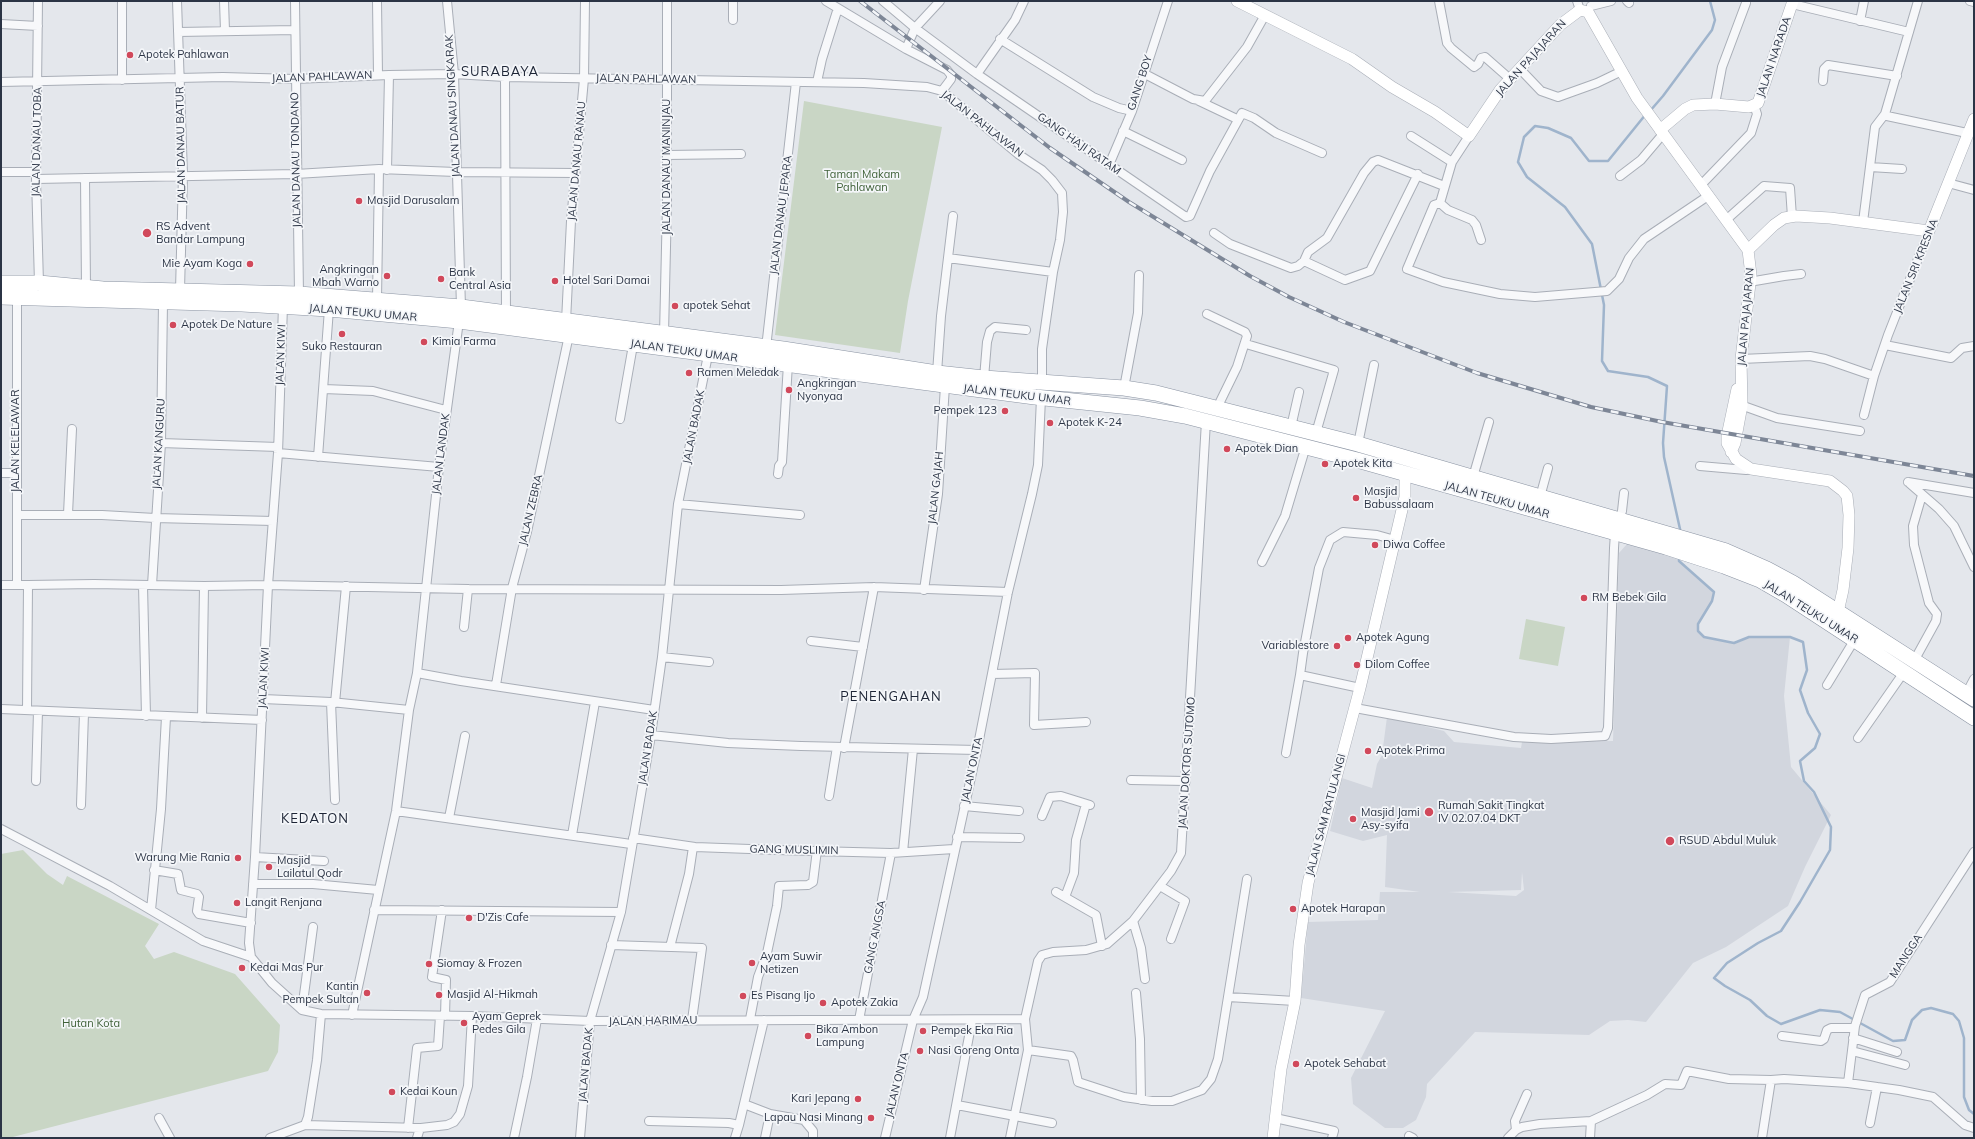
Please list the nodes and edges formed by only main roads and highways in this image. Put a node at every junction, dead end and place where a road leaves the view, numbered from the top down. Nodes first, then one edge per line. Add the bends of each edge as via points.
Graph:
1 (1237, 1) edge
2 (1792, 3) edge
3 (1585, 6) edge
4 (1974, 119) edge
5 (1662, 132) junction
6 (1748, 250) junction
7 (1, 283) edge
8 (1, 297) edge
9 (221, 298) junction
10 (242, 298) junction
11 (460, 314) junction
12 (567, 328) junction
13 (789, 357) junction
14 (903, 374) junction
15 (1438, 467) junction
16 (1412, 476) junction
17 (1478, 479) junction
18 (1434, 482) junction
19 (1479, 495) junction
20 (1617, 526) junction
21 (1838, 612) junction
22 (1970, 696) edge
23 (1974, 718) edge
24 (1273, 1138) edge

1 - 3 main road, JALAN PAJAJARAN via 1352,59 1469,136 1500,90 1560,25
2 - 5 main road, JALAN NARADA via 1758,102 1748,107 1693,105 1685,109
3 - 5 main road, JALAN PAJAJARAN via 1637,98
4 - 6 main road, JALAN SRI KRESNA via 1929,231 1792,216 1774,225
5 - 6 main road, JALAN PAJAJARAN
6 - 21 main road, JALAN PAJAJARAN via 1751,275 1741,359 1735,444 1731,452 1742,464 1751,469 1830,481 1843,490 1847,496 1849,515 1848,548
7 - 9 highway, JALAN TEUKU UMAR via 180,290
8 - 9 highway, JALAN TEUKU UMAR via 163,303
9 - 10 highway, JALAN TEUKU UMAR
10 - 11 highway, JALAN TEUKU UMAR via 283,306
10 - 11 highway, JALAN TEUKU UMAR via 298,294 378,300
11 - 12 highway, JALAN TEUKU UMAR
11 - 12 highway, JALAN TEUKU UMAR via 506,313
12 - 13 highway, JALAN TEUKU UMAR via 664,334 766,348
12 - 13 highway, JALAN TEUKU UMAR via 633,345 708,355
13 - 14 highway, JALAN TEUKU UMAR
14 - 15 highway, JALAN TEUKU UMAR via 937,373 1156,392
14 - 16 highway, JALAN TEUKU UMAR via 945,386 1147,409 1306,446
15 - 17 highway, JALAN TEUKU UMAR
15 - 18 highway
16 - 18 highway, JALAN TEUKU UMAR
16 - 24 main road, JALAN SAM RATULANGI via 1405,496 1355,708 1308,883 1299,945 1295,1001 1281,1069
17 - 19 highway
17 - 20 highway, JALAN TEUKU UMAR via 1540,497
18 - 19 highway, JALAN TEUKU UMAR
19 - 20 highway, JALAN TEUKU UMAR
20 - 21 highway, JALAN TEUKU UMAR via 1726,551 1767,569
20 - 23 highway, JALAN TEUKU UMAR via 1760,580 1786,594
21 - 22 highway, JALAN TEUKU UMAR

